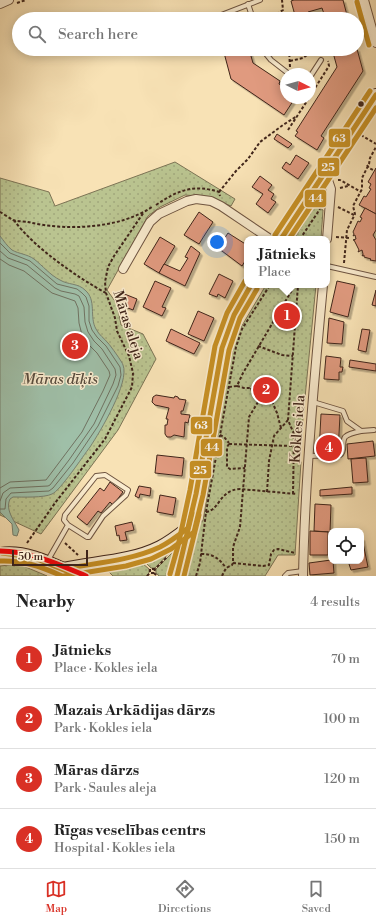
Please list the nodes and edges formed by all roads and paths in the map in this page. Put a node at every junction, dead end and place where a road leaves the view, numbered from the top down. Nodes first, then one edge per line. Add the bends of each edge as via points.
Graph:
1 (9, 0) edge
2 (260, 0) edge
3 (282, 0) edge
4 (364, 0) edge
5 (0, 4) edge
6 (248, 4) junction
7 (228, 12) edge
8 (250, 12) edge
9 (279, 12) edge
10 (374, 32) edge
11 (376, 43) edge
12 (268, 56) edge
13 (290, 56) edge
14 (306, 56) edge
15 (321, 60) dead end
16 (290, 61) junction
17 (281, 68) edge
18 (290, 68) edge
19 (316, 68) edge
20 (376, 95) edge
21 (305, 104) edge
22 (297, 116) junction
23 (288, 130) dead end
24 (360, 134) dead end
25 (376, 144) edge
26 (376, 147) edge
27 (367, 166) junction
28 (373, 170) dead end
29 (323, 175) junction
30 (338, 180) dead end
31 (348, 186) junction
32 (337, 189) dead end
33 (219, 192) dead end
34 (361, 192) junction
35 (334, 206) dead end
36 (322, 207) dead end
37 (0, 212) edge
38 (354, 215) junction
39 (14, 220) junction
40 (265, 236) edge
41 (283, 236) edge
42 (302, 236) edge
43 (330, 238) edge
44 (346, 238) junction
45 (350, 238) dead end
46 (330, 267) edge
47 (343, 269) junction
48 (123, 270) dead end
49 (376, 277) edge
50 (249, 288) edge
51 (268, 288) edge
52 (293, 288) edge
53 (298, 288) edge
54 (323, 288) edge
55 (106, 293) junction
56 (258, 346) junction
57 (293, 356) junction
58 (237, 386) junction
59 (228, 387) junction
60 (251, 388) junction
61 (272, 399) junction
62 (258, 402) junction
63 (312, 402) junction
64 (288, 420) junction
65 (281, 428) junction
66 (374, 430) dead end
67 (361, 431) junction
68 (294, 434) junction
69 (299, 434) dead end
70 (220, 435) junction
71 (229, 444) junction
72 (247, 444) junction
73 (272, 446) junction
74 (293, 446) junction
75 (309, 456) junction
76 (245, 468) junction
77 (244, 489) junction
78 (267, 492) junction
79 (293, 494) junction
80 (301, 494) dead end
81 (206, 512) junction
82 (68, 525) junction
83 (188, 528) junction
84 (60, 538) junction
85 (26, 549) junction
86 (1, 551) edge
87 (298, 553) dead end
88 (169, 554) dead end
89 (201, 554) junction
90 (82, 558) dead end
91 (48, 562) junction
92 (232, 563) junction
93 (226, 568) junction
94 (63, 569) junction
95 (154, 569) junction
96 (150, 573) junction
97 (154, 573) junction
98 (303, 574) edge
99 (79, 576) edge
100 (147, 576) edge
101 (158, 576) edge
102 (177, 576) edge
103 (196, 576) edge
104 (222, 576) edge
105 (285, 576) edge

1 - 5 street
2 - 6 lane
3 - 9 path via 283,10
4 - 10 street
6 - 7 lane
6 - 8 lane
10 - 11 street
12 - 17 lane
13 - 16 path
14 - 16 path
15 - 19 lane
16 - 18 path
20 - 29 street
21 - 22 path
22 - 23 path
22 - 33 path via 260,142
24 - 25 path
26 - 27 path
27 - 28 path
27 - 34 path via 362,178
29 - 41 street
29 - 43 street via 331,189
30 - 31 path
31 - 32 path
31 - 34 path
34 - 38 path via 353,206
35 - 38 path
36 - 42 path
37 - 39 path
38 - 44 path
39 - 55 path via 32,241
39 - 55 path, Māras aleja via 47,227 82,227 115,222 144,212 108,267
40 - 48 street via 211,201 186,201 159,214 150,222
43 - 44 path
44 - 45 path
44 - 47 path
46 - 47 lane
47 - 49 lane
50 - 83 street via 226,332
51 - 59 path via 240,334
52 - 56 path
53 - 57 path
54 - 63 street, Kokles iela
55 - 85 path, Māras aleja via 117,331 129,356 133,373 132,387 105,439 55,504
56 - 57 path via 282,355
56 - 58 path
57 - 64 path
58 - 59 path
58 - 60 path
59 - 70 path
60 - 61 path
60 - 62 path
61 - 62 path
61 - 65 path
62 - 72 path via 249,417
63 - 67 lane via 343,411 347,421
63 - 75 street, Kokles iela
64 - 65 path
64 - 68 path
65 - 73 path via 274,436
66 - 67 lane
67 - 75 lane via 346,436 344,451 340,455
68 - 69 path
68 - 74 path
70 - 71 path
70 - 81 path
71 - 72 path
71 - 76 path via 227,467
72 - 73 path
72 - 76 path
73 - 74 path
73 - 78 path
74 - 79 path
75 - 98 street, Kokles iela
76 - 77 path
77 - 78 path
77 - 81 path via 230,490 212,510
77 - 92 path via 240,527 233,547
78 - 79 path
79 - 80 path
81 - 89 path
82 - 82 lane via 64,520 65,515 96,476 105,475 128,490 126,495 103,516 90,537
82 - 84 lane
83 - 94 street via 168,542 140,555
83 - 102 street
84 - 90 path
84 - 91 lane
85 - 86 street
85 - 91 street
87 - 92 path via 274,550 269,565 263,566
88 - 95 path
89 - 93 path via 213,555 221,560
89 - 103 path
91 - 94 street
92 - 93 path
93 - 104 path
94 - 99 street
95 - 96 path via 150,569
95 - 97 path
96 - 97 path
96 - 100 path
97 - 101 path
98 - 105 lane via 288,573

